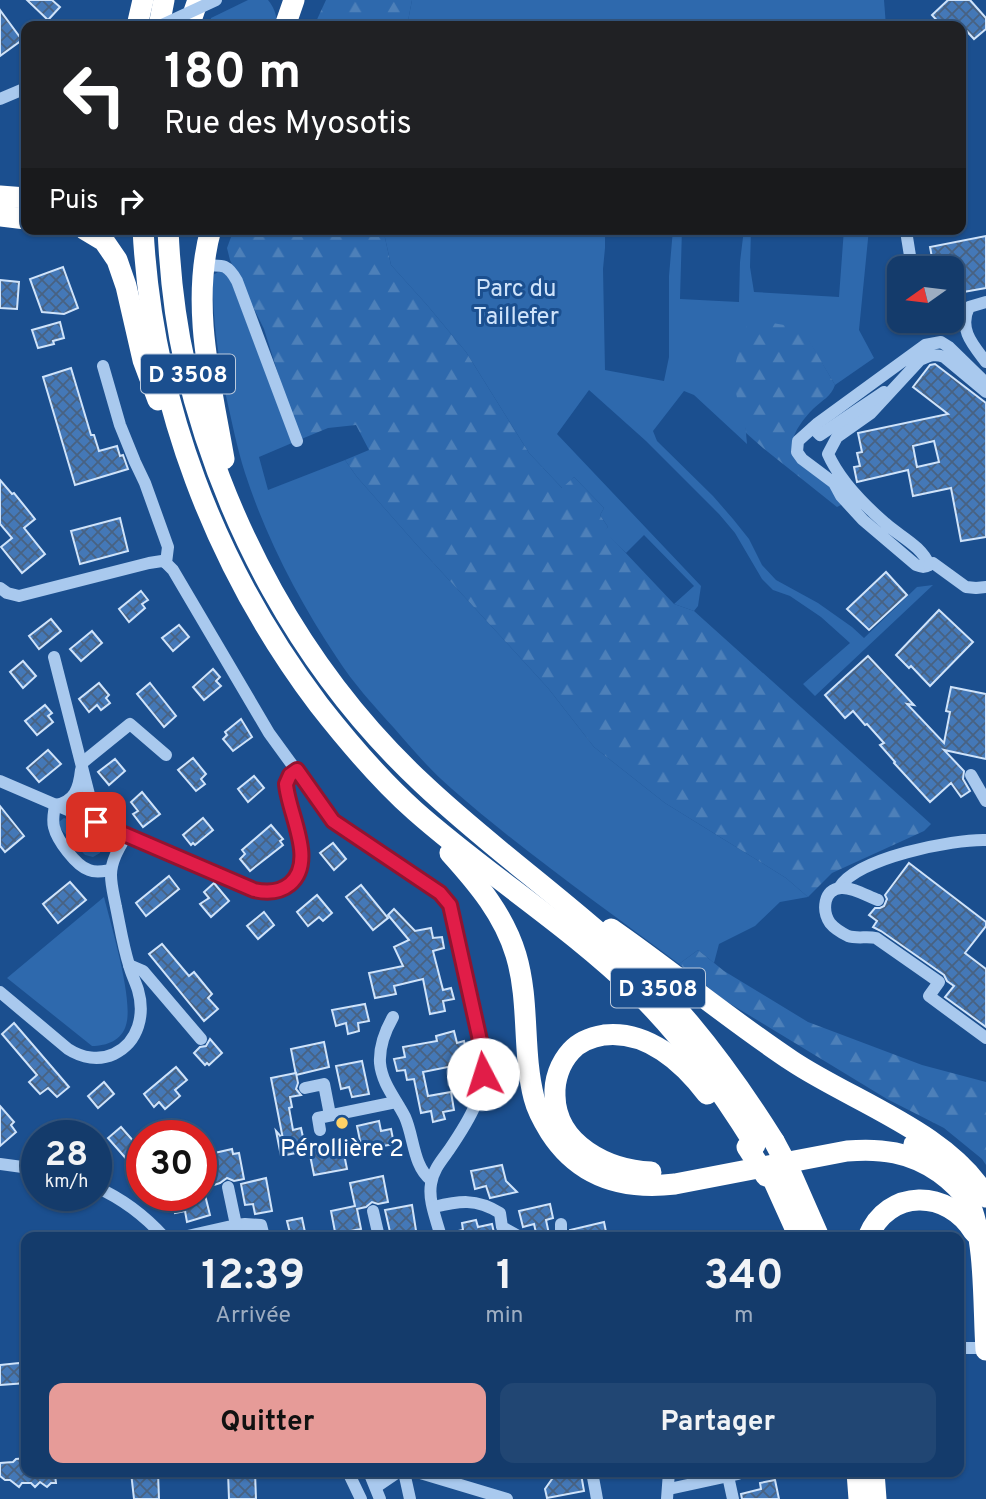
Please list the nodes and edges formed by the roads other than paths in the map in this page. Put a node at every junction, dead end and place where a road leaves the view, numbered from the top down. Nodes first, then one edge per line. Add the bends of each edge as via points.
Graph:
1 (143, 0) edge
2 (162, 0) edge
3 (183, 0) edge
4 (198, 0) edge
5 (216, 0) edge
6 (138, 21) edge
7 (159, 21) edge
8 (169, 21) edge
9 (180, 21) edge
10 (191, 21) edge
11 (21, 91) edge
12 (21, 91) edge
13 (0, 99) edge
14 (0, 106) edge
15 (0, 196) edge
16 (21, 198) edge
17 (0, 216) edge
18 (21, 218) edge
19 (94, 235) edge
20 (144, 235) edge
21 (168, 235) edge
22 (210, 235) edge
23 (907, 235) edge
24 (910, 256) edge
25 (203, 266) junction
26 (986, 302) edge
27 (964, 312) edge
28 (964, 330) edge
29 (986, 362) edge
30 (103, 366) dead end
31 (986, 383) edge
32 (894, 387) junction
33 (986, 392) edge
34 (813, 428) junction
35 (297, 441) dead end
36 (199, 491) junction
37 (234, 512) junction
38 (166, 563) junction
39 (929, 565) junction
40 (986, 587) edge
41 (3, 590) edge
42 (54, 657) dead end
43 (166, 755) dead end
44 (82, 763) junction
45 (297, 770) junction
46 (971, 775) dead end
47 (0, 781) edge
48 (986, 801) edge
49 (55, 805) junction
50 (412, 809) junction
51 (96, 822) junction
52 (126, 836) junction
53 (986, 840) edge
54 (512, 861) junction
55 (111, 870) junction
56 (839, 888) junction
57 (878, 900) dead end
58 (129, 965) junction
59 (0, 992) edge
60 (167, 999) junction
61 (141, 1006) junction
62 (393, 1017) dead end
63 (986, 1038) edge
64 (201, 1039) dead end
65 (305, 1088) dead end
66 (396, 1102) junction
67 (330, 1115) junction
68 (320, 1130) dead end
69 (759, 1144) junction
70 (0, 1164) edge
71 (960, 1165) junction
72 (21, 1167) edge
73 (776, 1174) junction
74 (432, 1180) junction
75 (228, 1186) dead end
76 (112, 1194) edge
77 (986, 1197) edge
78 (434, 1207) junction
79 (373, 1211) dead end
80 (236, 1225) junction
81 (159, 1232) edge
82 (205, 1232) edge
83 (263, 1232) edge
84 (378, 1232) edge
85 (441, 1232) edge
86 (503, 1232) edge
87 (797, 1232) edge
88 (816, 1232) edge
89 (871, 1232) edge
90 (984, 1256) junction
91 (964, 1348) edge
92 (986, 1349) edge
93 (350, 1477) edge
94 (393, 1477) edge
95 (405, 1477) edge
96 (434, 1477) edge
97 (593, 1477) edge
98 (723, 1477) edge
99 (733, 1477) edge
100 (857, 1477) edge
101 (875, 1477) edge
102 (880, 1477) edge
103 (378, 1493) edge
104 (668, 1494) edge
105 (361, 1499) edge
106 (410, 1499) edge
107 (507, 1499) edge
108 (597, 1499) edge
109 (733, 1499) edge
110 (859, 1499) edge
111 (878, 1499) edge

1 - 6 highway
2 - 7 highway
3 - 9 highway
4 - 10 highway
5 - 8 street, bridge
11 - 13 street
12 - 14 street
15 - 16 highway
17 - 18 highway
19 - 36 highway via 117,260 154,392
20 - 36 highway, D 3508 via 158,350 177,428
21 - 37 highway, D 3508 via 185,364 208,445
22 - 25 highway
23 - 24 street
25 - 35 street via 231,269
25 - 37 highway via 201,295 209,375
26 - 27 street
28 - 29 street
30 - 38 street via 118,420 169,547
31 - 34 street via 949,347 932,343
32 - 33 street via 920,360 936,354
32 - 34 street via 820,435
32 - 39 street via 871,413 837,437 828,454 846,484 923,554
34 - 39 street via 798,441 802,459 834,483 863,520 915,565
36 - 50 highway, D 3508 via 240,582 279,649 345,738
37 - 54 highway, D 3508 via 284,610 348,704 420,782
38 - 41 street via 149,563 26,594
38 - 45 street via 269,733
39 - 40 street via 933,563 965,587
42 - 44 street
43 - 44 street via 130,724
44 - 49 street via 75,795
44 - 51 street
45 - 52 street via 286,784 302,864 295,879 283,889 254,890
45 - 74 street via 333,821 440,893 453,913 483,1054 483,1074 473,1113
46 - 48 street
47 - 49 street
49 - 51 street
49 - 55 street via 54,828 69,853 85,869
50 - 69 highway, D 3508 via 595,954 651,1006
50 - 90 highway via 482,890 504,927 523,988 537,1109 555,1139 581,1165 609,1180 661,1185 834,1153 896,1152 922,1161 956,1185 975,1216
51 - 52 street
52 - 55 street
53 - 56 street via 899,855 851,875
54 - 69 highway, D 3508 via 589,924 675,1006 728,1071
54 - 71 highway via 772,1048 917,1132
55 - 58 street
56 - 57 street
56 - 63 street via 826,900 833,926 853,937 876,938 939,982 929,996
58 - 60 street via 143,971
58 - 61 street
59 - 61 street via 68,1049 92,1058 117,1053 131,1041
60 - 61 street via 153,999
60 - 64 street
62 - 66 street via 380,1060 383,1078
65 - 67 street via 324,1084
66 - 67 street
66 - 74 street via 421,1167
67 - 68 street via 318,1118
69 - 71 highway via 682,1065 638,1039 611,1035 587,1040 570,1052 559,1071 555,1101 566,1131 599,1160 635,1171 681,1170 864,1137 907,1142
69 - 73 highway, D 3508, bridge
70 - 72 street
71 - 77 highway
73 - 87 highway
73 - 88 highway, D 3508
74 - 78 street
75 - 80 street
76 - 81 street
78 - 85 street
78 - 86 street via 477,1203 499,1213
79 - 84 street
80 - 82 street
80 - 83 street via 261,1225
89 - 90 highway via 891,1208 932,1201 963,1216
90 - 92 highway
91 - 92 street
93 - 105 street
94 - 103 street
95 - 106 street
96 - 107 street
97 - 108 street
98 - 104 street
99 - 109 street
100 - 110 highway
101 - 111 highway
102 - 111 highway

